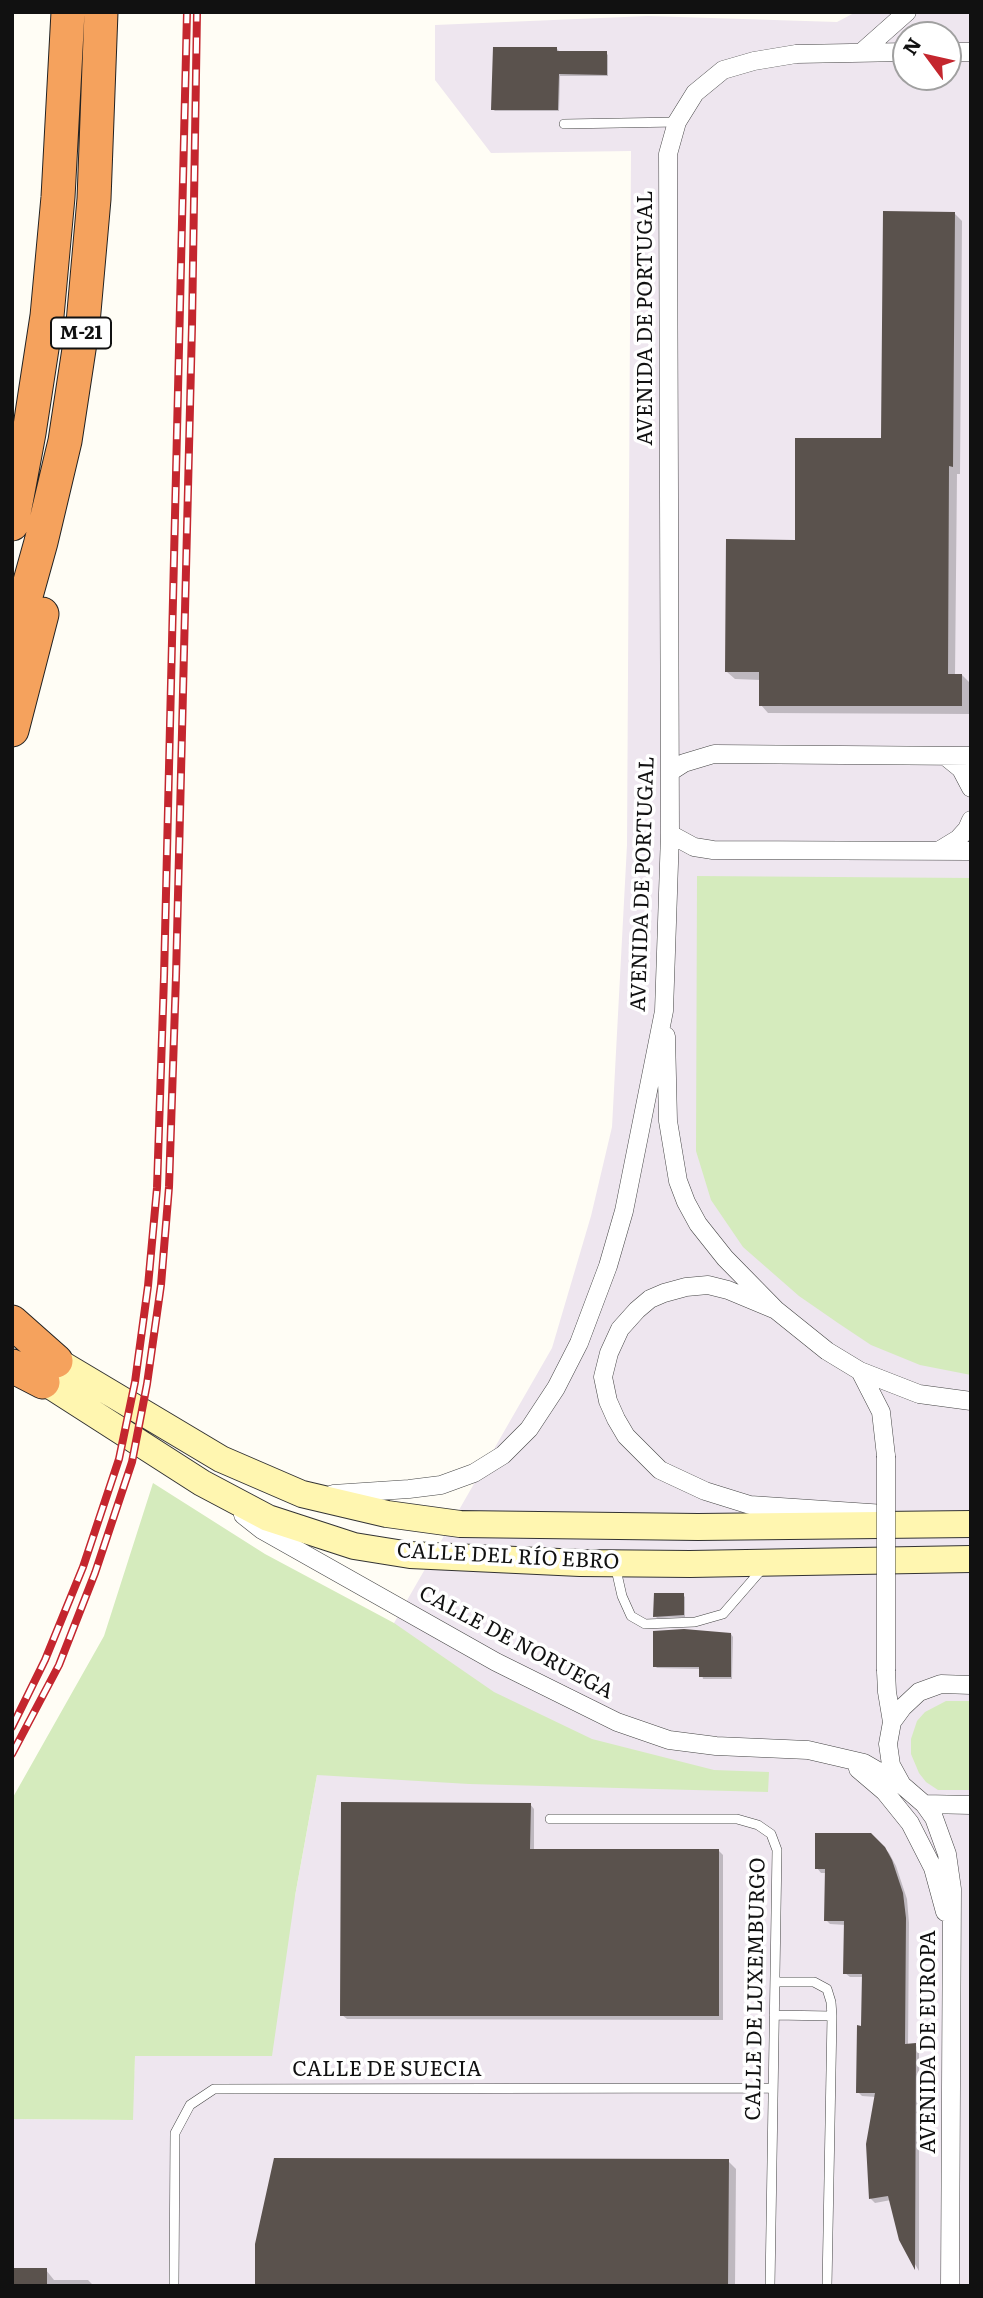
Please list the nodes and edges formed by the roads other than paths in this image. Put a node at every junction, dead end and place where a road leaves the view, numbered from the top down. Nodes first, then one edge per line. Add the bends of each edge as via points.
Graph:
1 (68, 12) edge
2 (101, 12) edge
3 (907, 12) edge
4 (863, 51) junction
5 (892, 51) edge
6 (677, 122) junction
7 (564, 124) dead end
8 (83, 323) junction
9 (29, 433) junction
10 (12, 486) edge
11 (12, 524) edge
12 (12, 646) edge
13 (12, 730) edge
14 (945, 756) junction
15 (971, 756) edge
16 (670, 772) junction
17 (971, 788) edge
18 (971, 820) edge
19 (670, 834) junction
20 (936, 851) junction
21 (971, 851) edge
22 (664, 1011) junction
23 (776, 1310) junction
24 (12, 1322) edge
25 (12, 1334) edge
26 (12, 1360) edge
27 (12, 1366) edge
28 (860, 1371) junction
29 (50, 1372) junction
30 (971, 1401) edge
31 (202, 1483) junction
32 (302, 1494) junction
33 (971, 1522) edge
34 (971, 1559) edge
35 (615, 1563) junction
36 (768, 1563) junction
37 (971, 1685) edge
38 (892, 1722) junction
39 (841, 1758) junction
40 (902, 1785) junction
41 (924, 1804) junction
42 (971, 1805) edge
43 (550, 1819) dead end
44 (952, 1957) junction
45 (775, 1982) junction
46 (775, 2015) junction
47 (832, 2016) junction
48 (773, 2088) junction
49 (174, 2286) edge
50 (770, 2286) edge
51 (827, 2286) edge
52 (950, 2286) edge

1 - 9 highway, M-21 via 47,316
2 - 8 highway, M-21 via 94,200
3 - 4 street
4 - 5 street, AVENIDA DE PORTUGAL
4 - 6 street, AVENIDA DE PORTUGAL via 796,54 723,70 695,93
6 - 7 lane
6 - 16 street, AVENIDA DE PORTUGAL via 668,154
8 - 12 highway, M-21 via 65,440
8 - 13 highway via 77,443 43,610
9 - 10 highway
9 - 11 highway, M-21
14 - 15 street
14 - 16 street via 714,754
14 - 17 street via 961,769
16 - 19 street, AVENIDA DE PORTUGAL
18 - 20 street via 958,839
19 - 20 street via 713,850
19 - 22 street, AVENIDA DE PORTUGAL
20 - 21 street
22 - 23 street via 668,1121 678,1181 710,1240
22 - 32 street, AVENIDA DE PORTUGAL via 624,1211 608,1266 579,1343 530,1429 503,1455 474,1473 441,1485
23 - 28 street
23 - 33 street via 708,1286 664,1293 637,1310 620,1329 603,1377 608,1401 626,1436 670,1475 750,1505
24 - 29 highway
25 - 29 main road, CALLE DEL RÍO EBRO
26 - 29 main road, CALLE DEL RÍO EBRO
27 - 29 highway
28 - 30 street via 919,1394
28 - 38 street, bridge via 881,1412 886,1456 886,1671
29 - 31 main road, CALLE DEL RÍO EBRO
29 - 32 main road, CALLE DEL RÍO EBRO via 221,1459
31 - 35 main road, CALLE DEL RÍO EBRO via 268,1518 354,1546 458,1559
31 - 39 street, CALLE DE NORUEGA via 262,1530 496,1662 617,1722 668,1740 808,1750
32 - 33 main road, CALLE DEL RÍO EBRO via 387,1514 460,1524 698,1527
34 - 36 main road, CALLE DEL RÍO EBRO
35 - 36 main road, CALLE DEL RÍO EBRO
35 - 36 lane via 631,1616 645,1624 695,1622 723,1614
37 - 38 street via 941,1684 919,1692
38 - 40 street via 891,1765
39 - 40 street, CALLE DE NORUEGA via 864,1763
39 - 44 street, CALLE DE NORUEGA via 885,1792 910,1823 933,1868
40 - 41 street, CALLE DE NORUEGA
41 - 42 street
41 - 44 street, AVENIDA DE EUROPA via 947,1854
43 - 45 lane, CALLE DE LUXEMBURGO via 737,1819 771,1834 776,1850
44 - 52 street, AVENIDA DE EUROPA
45 - 46 lane, CALLE DE LUXEMBURGO
45 - 47 lane via 814,1982 827,1989
46 - 47 lane
46 - 48 lane, CALLE DE LUXEMBURGO
47 - 51 lane
48 - 49 lane, CALLE DE SUECIA via 214,2089 190,2105 175,2133
48 - 50 lane, CALLE DE LUXEMBURGO

